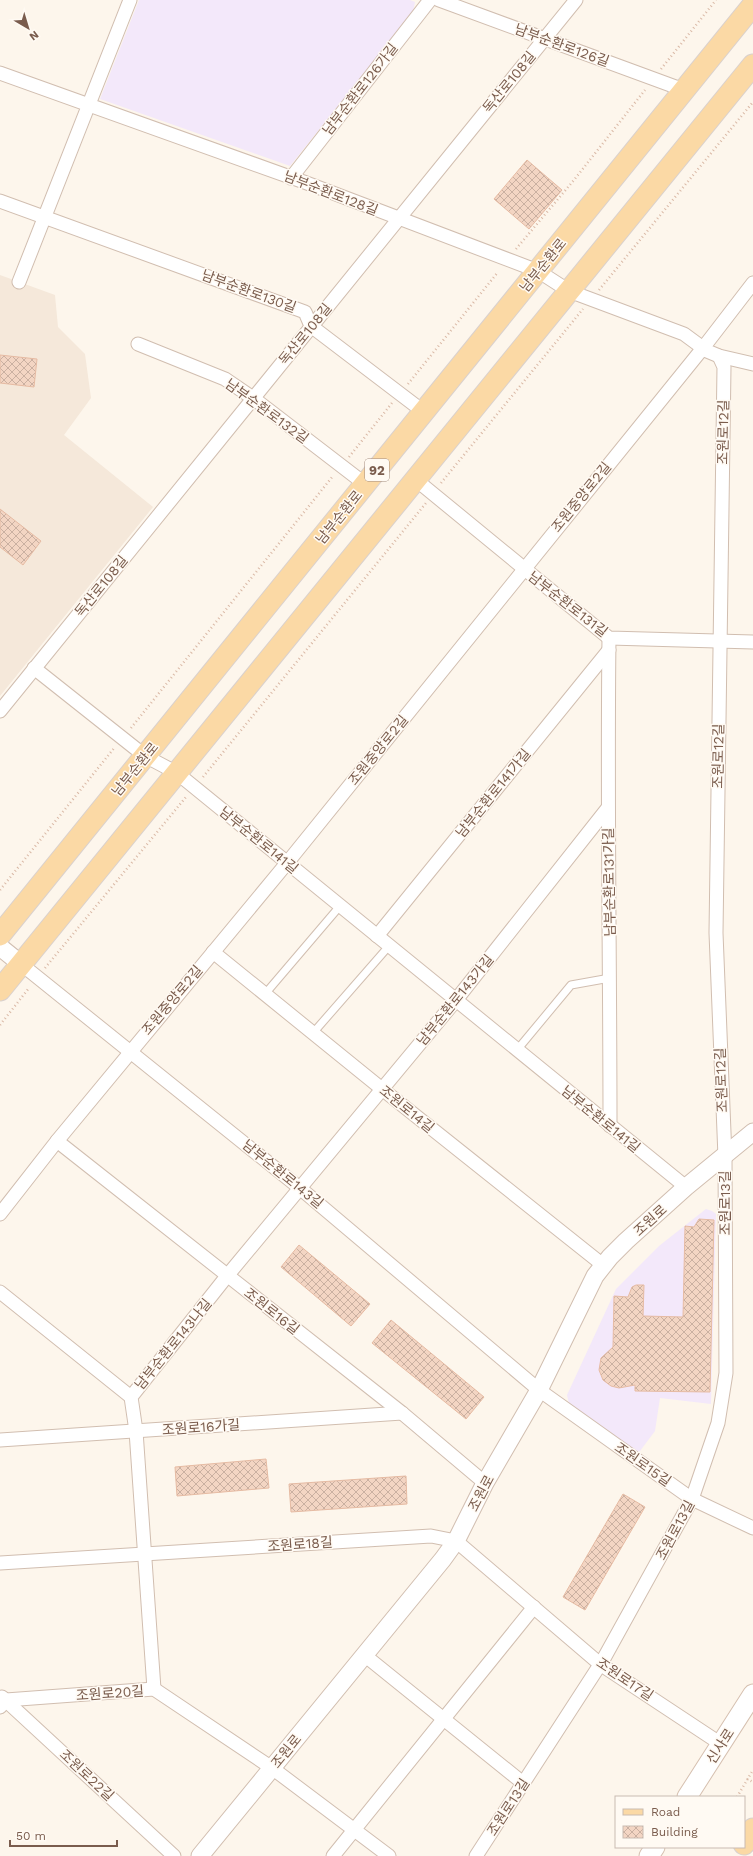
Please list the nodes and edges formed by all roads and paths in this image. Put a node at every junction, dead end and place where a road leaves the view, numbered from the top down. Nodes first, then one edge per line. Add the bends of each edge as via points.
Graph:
1 (130, 0) edge
2 (430, 0) edge
3 (439, 0) edge
4 (576, 0) edge
5 (716, 0) edge
6 (753, 5) edge
7 (545, 38) junction
8 (753, 64) edge
9 (0, 74) edge
10 (654, 78) junction
11 (684, 90) junction
12 (753, 102) edge
13 (89, 105) junction
14 (291, 178) junction
15 (0, 201) edge
16 (45, 218) junction
17 (398, 219) junction
18 (516, 249) dead end
19 (538, 271) junction
20 (498, 272) dead end
21 (18, 282) dead end
22 (753, 283) edge
23 (569, 291) junction
24 (591, 299) junction
25 (311, 326) junction
26 (138, 344) dead end
27 (703, 348) junction
28 (719, 356) junction
29 (753, 364) edge
30 (400, 394) junction
31 (253, 398) junction
32 (424, 412) junction
33 (342, 466) junction
34 (415, 479) junction
35 (365, 484) junction
36 (433, 494) junction
37 (523, 568) junction
38 (720, 642) junction
39 (753, 642) edge
40 (609, 644) junction
41 (34, 668) junction
42 (0, 711) edge
43 (122, 738) junction
44 (145, 756) junction
45 (177, 773) junction
46 (194, 787) junction
47 (607, 809) junction
48 (287, 863) junction
49 (0, 890) edge
50 (340, 906) junction
51 (0, 935) edge
52 (377, 936) junction
53 (389, 946) junction
54 (0, 947) edge
55 (213, 952) junction
56 (21, 964) junction
57 (38, 977) junction
58 (610, 978) junction
59 (0, 990) edge
60 (265, 994) junction
61 (456, 1000) junction
62 (0, 1025) edge
63 (313, 1033) junction
64 (517, 1050) junction
65 (130, 1052) junction
66 (382, 1089) junction
67 (610, 1126) junction
68 (753, 1132) edge
69 (57, 1141) junction
70 (725, 1157) junction
71 (686, 1187) junction
72 (301, 1189) junction
73 (0, 1214) edge
74 (603, 1265) junction
75 (227, 1276) junction
76 (0, 1292) edge
77 (539, 1390) junction
78 (131, 1397) junction
79 (402, 1413) junction
80 (136, 1431) junction
81 (0, 1440) edge
82 (485, 1483) junction
83 (692, 1499) junction
84 (753, 1528) edge
85 (456, 1541) junction
86 (144, 1554) junction
87 (0, 1563) edge
88 (534, 1607) junction
89 (362, 1657) junction
90 (600, 1664) junction
91 (154, 1690) junction
92 (753, 1694) edge
93 (2, 1701) edge
94 (444, 1720) junction
95 (721, 1744) junction
96 (272, 1768) junction
97 (753, 1770) edge
98 (747, 1779) junction
99 (753, 1782) edge
100 (523, 1783) junction
101 (688, 1796) edge
102 (738, 1796) edge
103 (753, 1829) edge
104 (354, 1830) junction
105 (745, 1842) edge
106 (174, 1856) edge
107 (200, 1856) edge
108 (333, 1856) edge
109 (389, 1856) edge
110 (476, 1856) edge

1 - 13 street
2 - 14 street, 남부순환로126가길
3 - 7 street, 남부순환로126길
4 - 7 street, 독산로108길
5 - 10 path
6 - 11 main road, 남부순환로 / 92
7 - 10 street, 남부순환로126길
7 - 17 street, 독산로108길
8 - 23 main road, 92
9 - 13 street, 남부순환로128길
10 - 11 street, 남부순환로126길
10 - 18 path
11 - 19 main road, 남부순환로 / 92
12 - 24 path
13 - 14 street, 남부순환로128길
13 - 16 street
14 - 17 street, 남부순환로128길
15 - 16 street, 남부순환로130길
16 - 21 street
16 - 25 street, 남부순환로130길 via 305,312
17 - 19 street, 남부순환로128길
17 - 25 street, 독산로108길
19 - 23 street, 남부순환로128길
19 - 32 main road, 남부순환로 / 92
20 - 30 path
22 - 27 street, 조원중앙로2길
23 - 24 street, 남부순환로128길
23 - 34 main road, 92
24 - 27 street, 남부순환로128길 via 684,334
24 - 36 path
25 - 30 street, 남부순환로130길
25 - 31 street, 독산로108길
26 - 31 street, 남부순환로132길 via 225,379
27 - 28 street, 남부순환로128길
27 - 37 street, 조원중앙로2길
28 - 29 street, 남부순환로128길
28 - 38 street, 조원로12길 via 724,367
30 - 32 street, 남부순환로130길
30 - 33 path
31 - 33 street, 남부순환로132길
31 - 41 street, 독산로108길
32 - 35 main road, 남부순환로 / 92
33 - 35 street, 남부순환로132길
33 - 43 path
34 - 36 street, 남부순환로131길
34 - 45 main road, 92
35 - 44 main road, 남부순환로 / 92
36 - 37 street, 남부순환로131길
36 - 46 path
37 - 40 street, 남부순환로131길
37 - 48 street, 조원중앙로2길
38 - 39 street, 남부순환로131길
38 - 40 street, 남부순환로131길
38 - 70 street, 조원로12길 via 716,933
40 - 47 street, 남부순환로131가길
40 - 52 street, 남부순환로141가길
41 - 42 street, 독산로108길
41 - 43 street, 남부순환로141길
43 - 44 street, 남부순환로141길
43 - 49 path
44 - 45 street, 남부순환로141길
44 - 51 main road, 남부순환로 / 92
45 - 46 street, 남부순환로141길
45 - 56 main road, 92
46 - 48 street, 남부순환로141길
46 - 57 path
47 - 58 street, 남부순환로131가길
47 - 61 street, 남부순환로143가길
48 - 50 street, 남부순환로141길
48 - 55 street, 조원중앙로2길
50 - 52 street, 남부순환로141길
50 - 60 lane
52 - 53 street, 남부순환로141길
53 - 61 street, 남부순환로141길
53 - 63 lane
54 - 56 street
55 - 60 street, 조원로14길
55 - 65 street, 조원중앙로2길
56 - 57 street, 남부순환로143길
56 - 59 main road, 92
57 - 62 path
57 - 65 street, 남부순환로143길
58 - 64 lane via 571,985
58 - 67 street, 남부순환로131가길
60 - 63 street, 조원로14길
61 - 64 street, 남부순환로141길
61 - 66 street, 남부순환로143가길
63 - 66 street, 조원로14길
64 - 67 street, 남부순환로141길
65 - 69 street, 조원중앙로2길
65 - 72 street, 남부순환로143길
66 - 72 street, 남부순환로143가길
66 - 74 street, 조원로14길
67 - 71 street, 남부순환로141길
68 - 70 street, 조원로
69 - 73 street, 조원중앙로2길
69 - 75 street, 조원로16길
70 - 71 street, 조원로
70 - 83 street, 조원로13길 via 726,1373 718,1423
71 - 74 street, 조원로
72 - 75 street, 남부순환로143나길
72 - 77 street, 남부순환로143길
74 - 77 street, 조원로 via 590,1286
75 - 78 street, 남부순환로143나길
75 - 79 street, 조원로16길
76 - 78 street
77 - 82 street, 조원로
77 - 83 street, 조원로15길
78 - 80 street, 남부순환로143나길
79 - 80 street, 조원로16가길
79 - 82 street, 조원로16길
80 - 81 street, 조원로16가길
80 - 86 street, 남부순환로143나길
82 - 85 street, 조원로
83 - 84 street, 조원로15길
83 - 90 street, 조원로13길
85 - 86 street, 조원로18길 via 431,1536
85 - 88 street, 조원로17길
85 - 89 street, 조원로
86 - 87 street, 조원로18길
86 - 91 street
88 - 90 street, 조원로17길
88 - 94 street
89 - 94 street via 368,1658
89 - 96 street, 조원로
90 - 95 street, 조원로17길
90 - 100 street, 조원로13길
91 - 93 street, 조원로20길
91 - 96 street, 조원로20길
92 - 95 main road, 신사로
93 - 106 street, 조원로22길
94 - 100 street
94 - 104 street
95 - 101 main road, 신사로
96 - 104 street, 조원로20길
96 - 107 street, 조원로
97 - 98 path
98 - 99 path
98 - 102 path
100 - 110 street, 조원로13길
103 - 105 main road
104 - 108 street
104 - 109 street, 조원로20길

